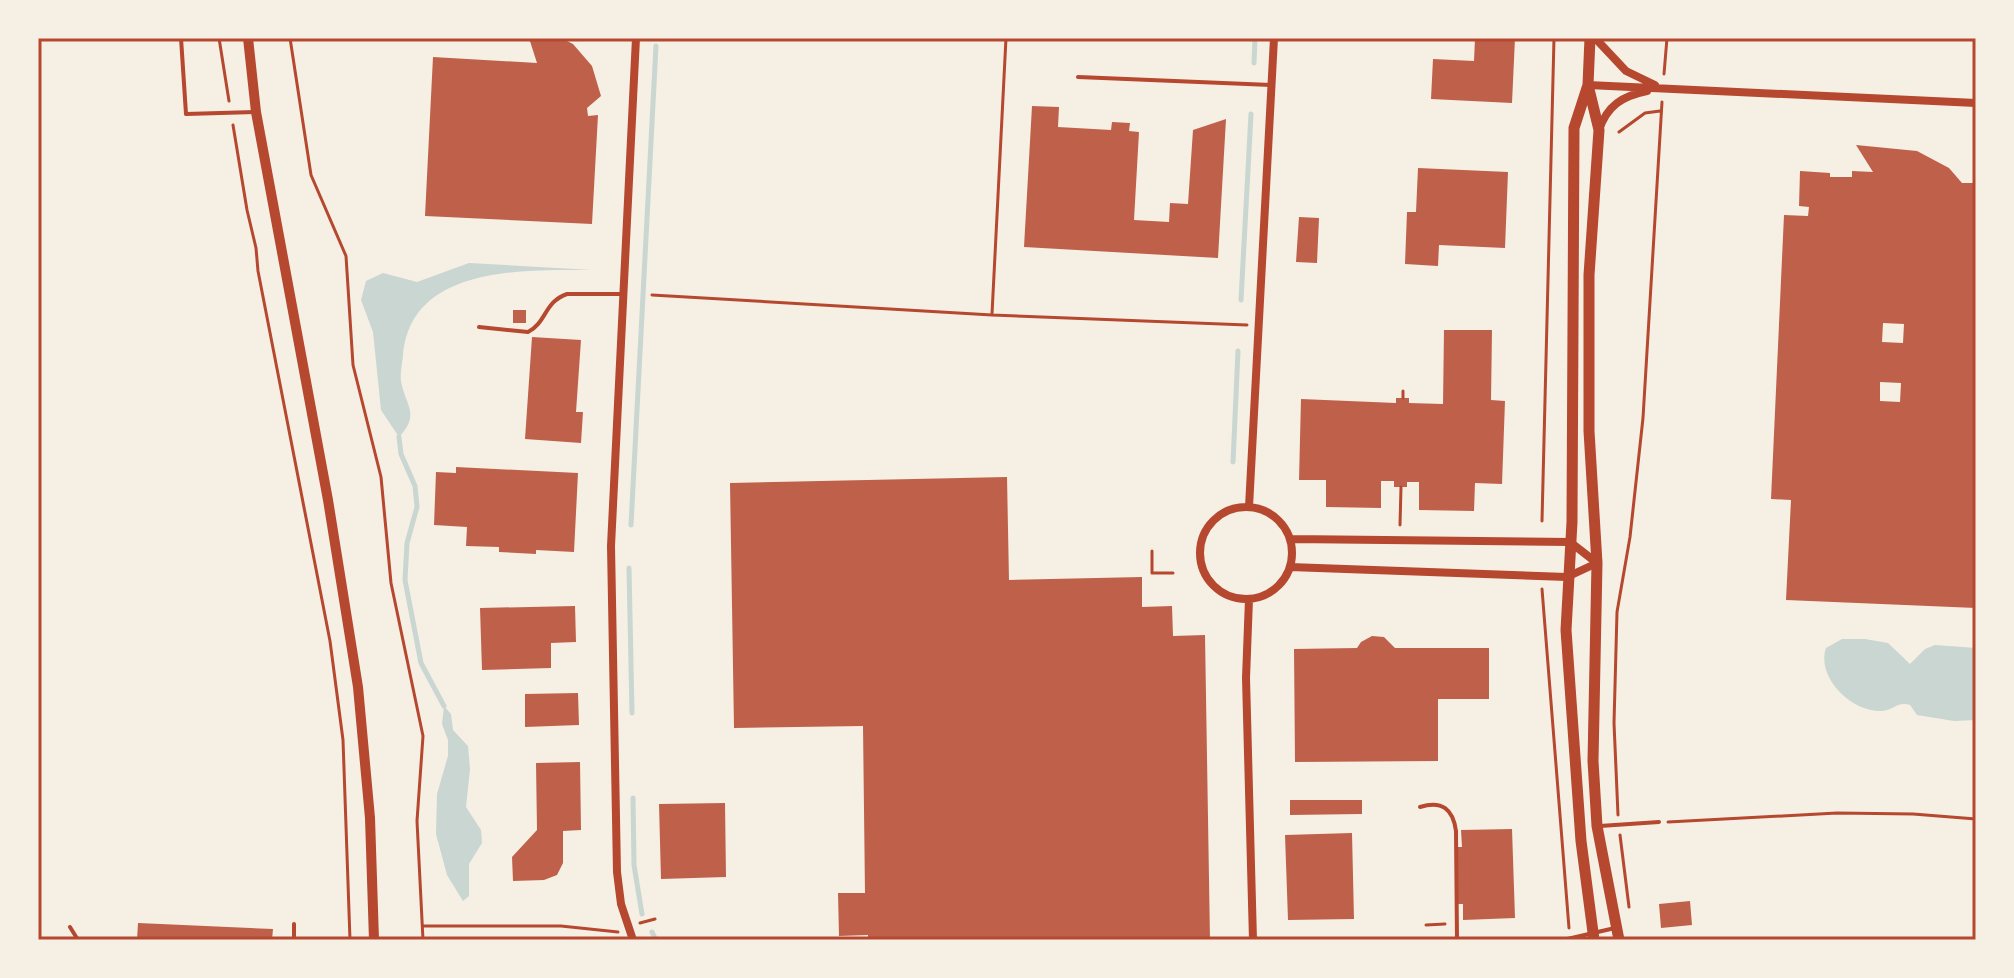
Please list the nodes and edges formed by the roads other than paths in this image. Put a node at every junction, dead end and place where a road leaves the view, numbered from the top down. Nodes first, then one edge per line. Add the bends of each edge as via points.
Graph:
1 (181, 38) edge
2 (246, 38) edge
3 (636, 38) edge
4 (1274, 38) edge
5 (1593, 38) edge
6 (1078, 77) dead end
7 (1271, 85) junction
8 (1588, 85) junction
9 (1663, 88) junction
10 (1976, 103) edge
11 (256, 112) junction
12 (1599, 130) junction
13 (623, 294) junction
14 (479, 327) dead end
15 (1249, 507) junction
16 (1291, 539) junction
17 (1570, 542) junction
18 (1597, 563) junction
19 (1290, 567) junction
20 (1567, 577) junction
21 (1249, 599) junction
22 (1420, 807) dead end
23 (1659, 822) road end
24 (1597, 826) junction
25 (294, 924) dead end
26 (70, 927) dead end
27 (1618, 934) edge
28 (1593, 936) edge
29 (1570, 938) edge
30 (78, 940) edge
31 (294, 940) edge
32 (374, 940) edge
33 (633, 940) edge
34 (1253, 940) edge
35 (1457, 940) edge
36 (1563, 940) edge

1 - 11 lane via 186,114
2 - 11 street
3 - 13 street
4 - 7 street
5 - 8 main road
5 - 9 street via 1626,71
6 - 7 lane
7 - 15 street
8 - 9 street
8 - 12 main road
8 - 17 main road via 1574,128
9 - 10 street
9 - 12 street via 1626,96 1613,105
11 - 32 street via 358,687
12 - 18 main road via 1589,275 1589,431
13 - 14 lane via 560,296 528,332
13 - 33 street via 611,546 617,872
15 - 16 street via 1276,518
15 - 21 street via 1217,517 1204,535 1201,552 1214,586
16 - 17 street
16 - 19 street
17 - 18 street
17 - 20 main road
18 - 20 street
18 - 24 main road
19 - 20 street
19 - 21 street via 1276,588
20 - 28 main road via 1569,690
21 - 34 street
22 - 35 lane via 1439,805 1453,817
23 - 24 lane
24 - 27 main road
25 - 31 lane
26 - 30 lane
27 - 28 lane
28 - 29 lane
29 - 36 lane

